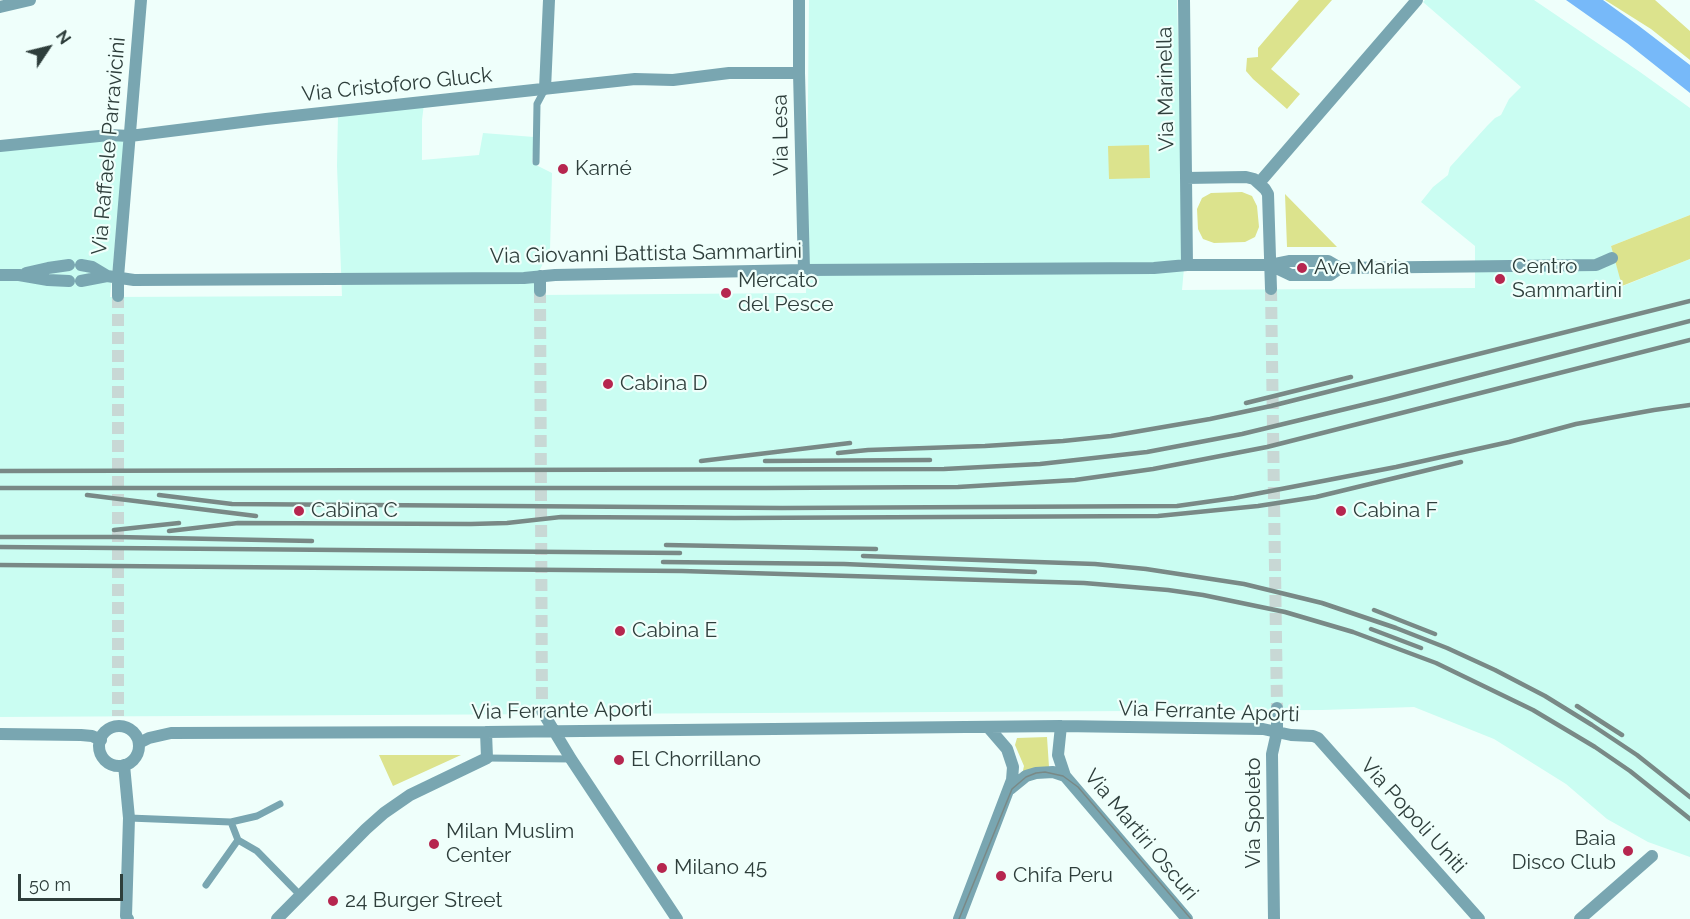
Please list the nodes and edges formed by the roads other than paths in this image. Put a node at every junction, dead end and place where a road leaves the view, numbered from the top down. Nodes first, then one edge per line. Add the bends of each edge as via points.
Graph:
1 (30, 0) edge
2 (141, 0) edge
3 (549, 0) edge
4 (799, 0) edge
5 (1184, 0) edge
6 (1417, 0) edge
7 (0, 7) edge
8 (799, 73) junction
9 (545, 89) junction
10 (129, 136) junction
11 (0, 146) edge
12 (536, 162) dead end
13 (1186, 178) junction
14 (1259, 183) junction
15 (1612, 258) dead end
16 (1186, 265) junction
17 (1270, 265) junction
18 (804, 270) junction
19 (0, 275) edge
20 (19, 275) junction
21 (540, 276) junction
22 (113, 277) junction
23 (1271, 289) tunnel mouth
24 (540, 291) tunnel mouth
25 (118, 296) tunnel mouth
26 (1277, 708) tunnel mouth
27 (542, 711) tunnel mouth
28 (1061, 726) junction
29 (988, 727) junction
30 (554, 731) junction
31 (486, 732) junction
32 (1277, 732) junction
33 (0, 734) edge
34 (1318, 738) joint
35 (101, 740) junction
36 (139, 743) junction
37 (487, 758) junction
38 (571, 759) junction
39 (124, 765) junction
40 (1065, 776) junction
41 (1010, 789) junction
42 (280, 804) dead end
43 (129, 818) junction
44 (231, 822) junction
45 (238, 840) junction
46 (1652, 856) dead end
47 (206, 885) dead end
48 (300, 895) junction
49 (128, 919) edge
50 (277, 919) edge
51 (677, 919) edge
52 (959, 919) edge
53 (1187, 919) edge
54 (1274, 919) edge
55 (1479, 919) edge
56 (1580, 919) edge

1 - 7 street
2 - 10 street, Via Raffaele Parravicini
3 - 9 street
4 - 8 street, Via Lesa
5 - 13 street, Via Marinella
6 - 14 street
8 - 9 street, Via Cristoforo Gluck via 729,73
8 - 18 street, Via Lesa
9 - 10 street, Via Cristoforo Gluck
9 - 12 lane via 537,104
10 - 11 street, Via Cristoforo Gluck
10 - 22 street, Via Raffaele Parravicini
13 - 14 street via 1246,177
13 - 16 street, Via Marinella
14 - 17 street via 1268,194
15 - 17 street via 1596,265 1340,268 1328,261
16 - 17 street, Via Giovanni Battista Sammartini
16 - 18 street, Via Giovanni Battista Sammartini
17 - 23 street
18 - 21 street, Via Giovanni Battista Sammartini
19 - 20 street, Via Giovanni Battista Sammartini
20 - 22 street, Via Giovanni Battista Sammartini via 75,281
20 - 22 street, Via Giovanni Battista Sammartini via 75,265 92,267
21 - 22 street, Via Giovanni Battista Sammartini via 134,280
21 - 24 street
22 - 25 street, Via Raffaele Parravicini
26 - 32 street, Via Spoleto
27 - 30 street
28 - 29 street, Via Ferrante Aporti
28 - 32 street, Via Ferrante Aporti
28 - 40 street via 1058,755
29 - 30 street, Via Ferrante Aporti
29 - 41 street via 1010,755
30 - 31 street, Via Ferrante Aporti
30 - 38 street
31 - 36 street, Via Ferrante Aporti via 171,733
31 - 37 street
32 - 34 street, Via Ferrante Aporti
32 - 54 street, Via Spoleto via 1272,754
33 - 35 street via 81,735
34 - 55 street, Via Popoli Uniti
35 - 36 street via 119,721 134,733
35 - 39 street via 103,757 112,764
36 - 39 street via 134,759
37 - 38 lane
37 - 48 street via 398,803
38 - 51 street
39 - 43 street
40 - 41 street via 1036,772
40 - 53 street, Via Martiri Oscuri
41 - 52 street
42 - 44 lane via 257,816
43 - 44 lane
43 - 49 street
44 - 45 lane
45 - 47 lane
45 - 48 lane via 257,851
46 - 56 street
48 - 50 street

